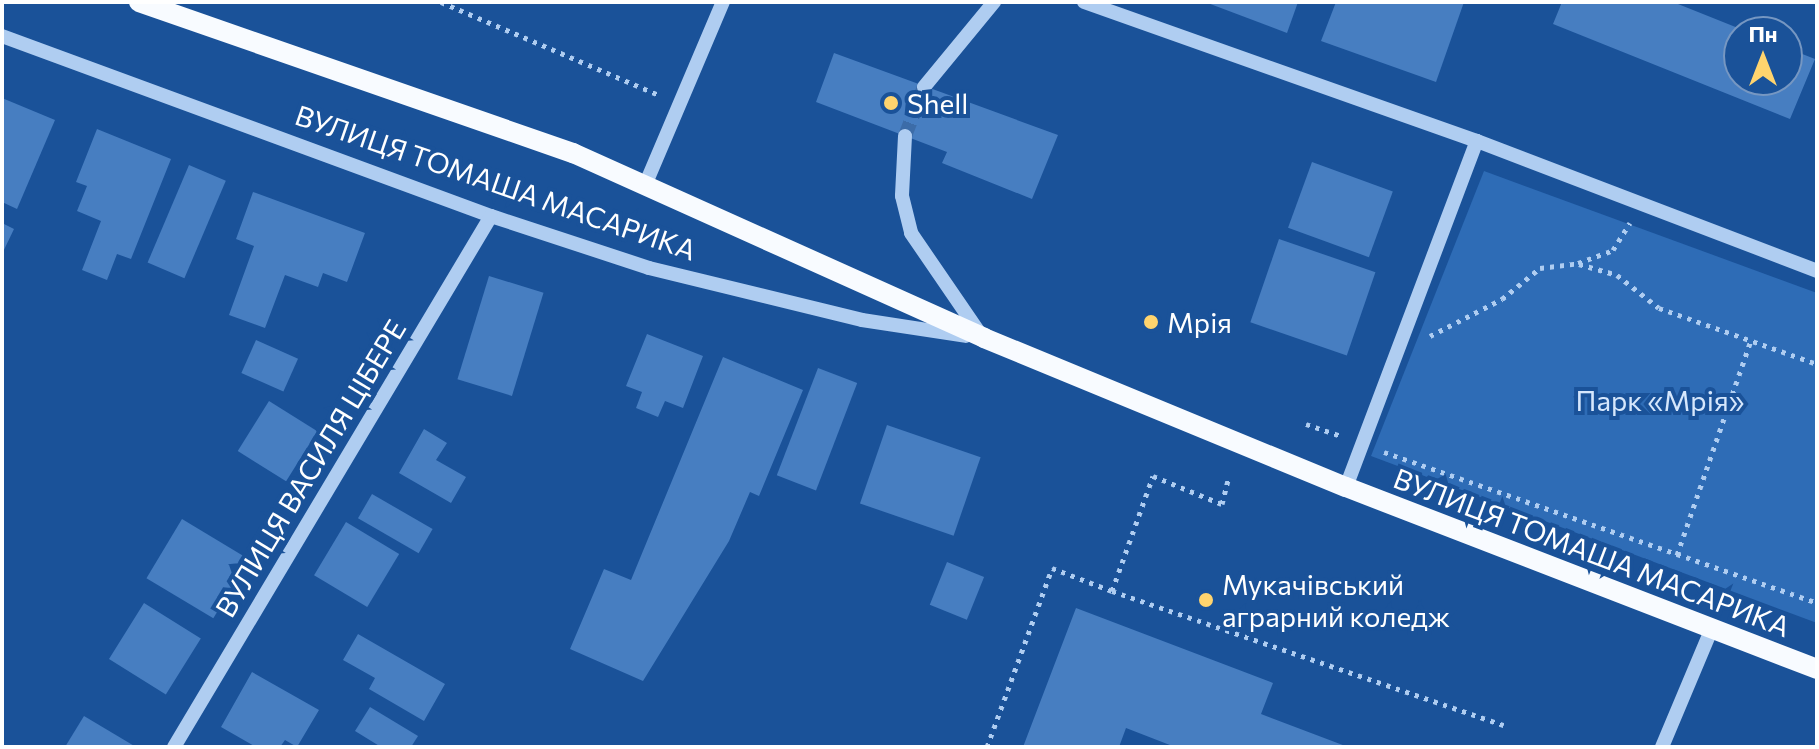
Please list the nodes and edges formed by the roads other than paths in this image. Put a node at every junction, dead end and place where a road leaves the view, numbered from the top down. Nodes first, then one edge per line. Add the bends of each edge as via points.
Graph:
1 (139, 2) edge
2 (723, 2) edge
3 (994, 2) edge
4 (1084, 2) edge
5 (2, 36) edge
6 (924, 87) tunnel mouth
7 (905, 136) tunnel mouth
8 (1477, 141) junction
9 (646, 183) junction
10 (491, 216) junction
11 (1817, 271) edge
12 (984, 338) junction
13 (1346, 487) junction
14 (1712, 628) junction
15 (1817, 669) edge
16 (174, 747) edge
17 (1662, 747) edge

1 - 9 main road, ВУЛИЦЯ ТОМАША МАСАРИКА via 416,94
2 - 9 street, ВУЛИЦЯ ТОМАША МАСАРИКА
3 - 6 street
4 - 8 street
5 - 10 street, ВУЛИЦЯ ТОМАША МАСАРИКА
7 - 12 street via 902,196 911,233
8 - 11 street
8 - 13 street
9 - 12 main road, ВУЛИЦЯ ТОМАША МАСАРИКА
10 - 12 street, ВУЛИЦЯ ТОМАША МАСАРИКА via 757,298
10 - 16 street, ВУЛИЦЯ ВАСИЛЯ ЦІБЕРЕ
12 - 13 main road, ВУЛИЦЯ ТОМАША МАСАРИКА
13 - 14 main road, ВУЛИЦЯ ТОМАША МАСАРИКА
14 - 15 main road, ВУЛИЦЯ ТОМАША МАСАРИКА
14 - 17 street

